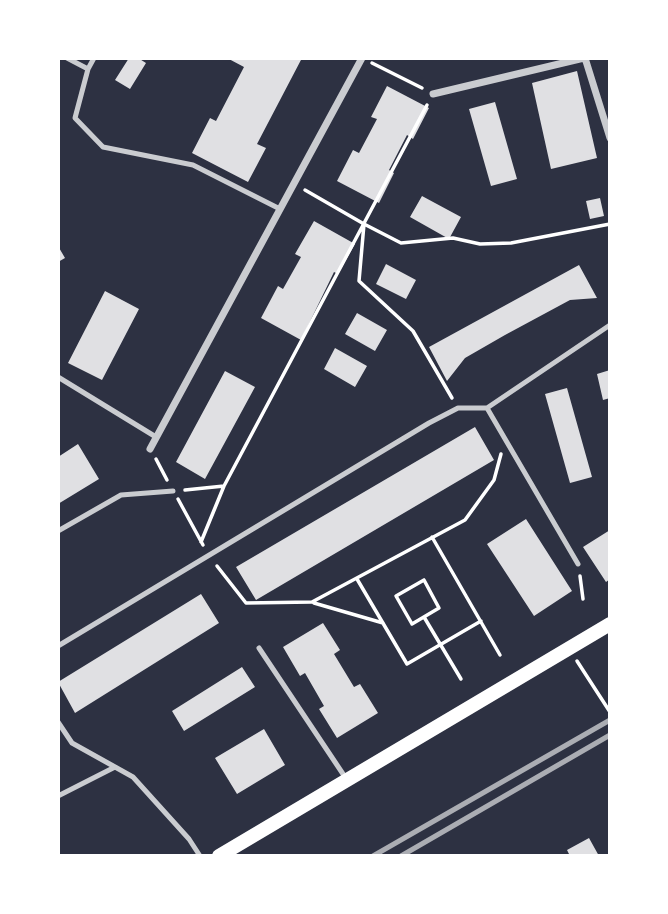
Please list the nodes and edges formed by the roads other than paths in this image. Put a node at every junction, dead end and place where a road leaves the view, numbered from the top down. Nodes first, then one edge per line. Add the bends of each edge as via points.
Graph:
1 (67, 58) edge
2 (94, 58) edge
3 (361, 58) edge
4 (585, 58) edge
5 (88, 69) junction
6 (433, 94) road end
7 (610, 138) edge
8 (280, 209) junction
9 (610, 325) edge
10 (58, 377) edge
11 (487, 408) junction
12 (156, 437) junction
13 (150, 449) road end
14 (173, 491) road end
15 (58, 531) edge
16 (578, 564) road end
17 (610, 624) edge
18 (58, 646) edge
19 (259, 648) dead end
20 (58, 722) edge
21 (115, 767) junction
22 (347, 780) junction
23 (58, 796) edge
24 (200, 856) edge
25 (219, 856) edge

1 - 5 lane
2 - 5 lane
3 - 8 street
4 - 6 street
4 - 7 street
5 - 8 lane via 75,118 103,147 193,165
8 - 12 street
9 - 11 lane
10 - 12 lane
11 - 16 lane
11 - 18 lane via 458,408 429,422
12 - 13 street
14 - 15 lane via 121,495
17 - 22 main road
19 - 22 lane
20 - 21 lane via 72,743
21 - 23 lane
21 - 24 lane via 133,777
22 - 25 main road

